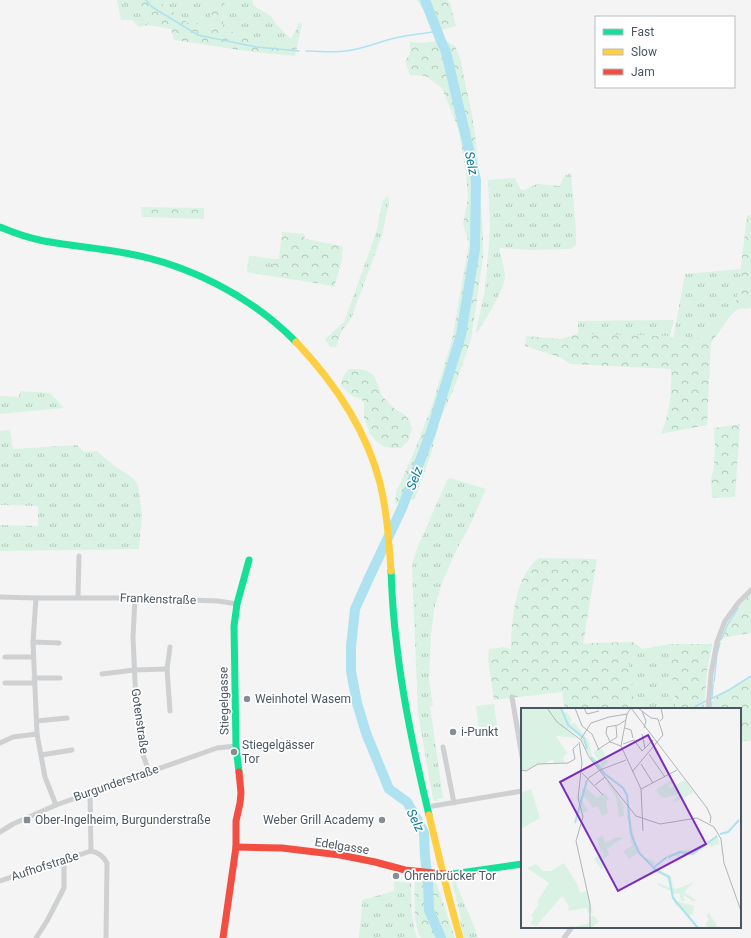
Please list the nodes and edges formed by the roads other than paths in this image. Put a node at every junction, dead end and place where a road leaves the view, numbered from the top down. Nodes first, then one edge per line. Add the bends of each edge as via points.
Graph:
1 (0, 227) edge
2 (79, 556) dead end
3 (249, 560) dead end
4 (751, 590) edge
5 (0, 597) edge
6 (78, 597) junction
7 (36, 598) junction
8 (135, 598) junction
9 (237, 604) junction
10 (33, 642) junction
11 (59, 643) dead end
12 (170, 647) dead end
13 (5, 657) dead end
14 (33, 657) junction
15 (167, 669) junction
16 (134, 670) junction
17 (102, 674) dead end
18 (60, 678) dead end
19 (34, 680) junction
20 (5, 683) dead end
21 (512, 697) dead end
22 (708, 708) edge
23 (170, 711) dead end
24 (67, 718) dead end
25 (37, 721) junction
26 (37, 734) junction
27 (0, 743) edge
28 (236, 746) junction
29 (443, 747) dead end
30 (72, 750) dead end
31 (521, 751) edge
32 (41, 755) junction
33 (149, 772) junction
34 (90, 792) junction
35 (521, 792) edge
36 (454, 803) junction
37 (56, 805) junction
38 (433, 806) dead end
39 (0, 832) edge
40 (236, 847) junction
41 (91, 851) junction
42 (64, 860) junction
43 (521, 864) edge
44 (443, 874) junction
45 (0, 881) edge
46 (571, 928) edge
47 (36, 938) edge
48 (106, 938) edge
49 (223, 938) edge
50 (460, 938) edge
51 (564, 938) edge

1 - 44 main road via 46,241 142,256 190,272 221,286 285,331 331,382 363,437 376,470 383,498 388,530 397,648 408,723
2 - 6 street
3 - 9 main road, Stiegelgasse
4 - 22 street via 725,621 717,642 710,674
5 - 7 street, Frankenstraße
6 - 7 street, Frankenstraße
6 - 8 street, Frankenstraße
7 - 10 street
8 - 9 street, Frankenstraße via 218,600
8 - 16 street, Gotenstraße
9 - 28 main road, Stiegelgasse via 234,626
10 - 11 street
10 - 14 street
12 - 15 street
13 - 14 street
14 - 19 street
15 - 16 street, Gotenstraße
15 - 23 street
16 - 17 street, Gotenstraße
16 - 33 street, Gotenstraße via 142,752
18 - 19 street
19 - 20 street
19 - 25 street
21 - 31 street
24 - 25 street
25 - 26 street
26 - 27 street via 13,737
26 - 32 street
28 - 33 street, Burgunderstraße via 217,748
28 - 40 main road, Stiegelgasse via 241,793 236,821
29 - 36 street
30 - 32 street
32 - 37 street via 45,777
33 - 34 street, Burgunderstraße
34 - 37 street, Burgunderstraße
34 - 41 street, Aufhofstraße
35 - 36 street
36 - 38 street
37 - 39 street, Burgunderstraße
40 - 44 main road, Edelgasse via 282,848 340,855 416,872
40 - 49 main road, Stiegelgasse
41 - 42 street, Aufhofstraße
41 - 48 street, Aufhofstraße via 97,852 107,863
42 - 45 street, Aufhofstraße
42 - 47 street via 64,888
43 - 44 main road, Edelgasse
44 - 50 main road
46 - 51 street

